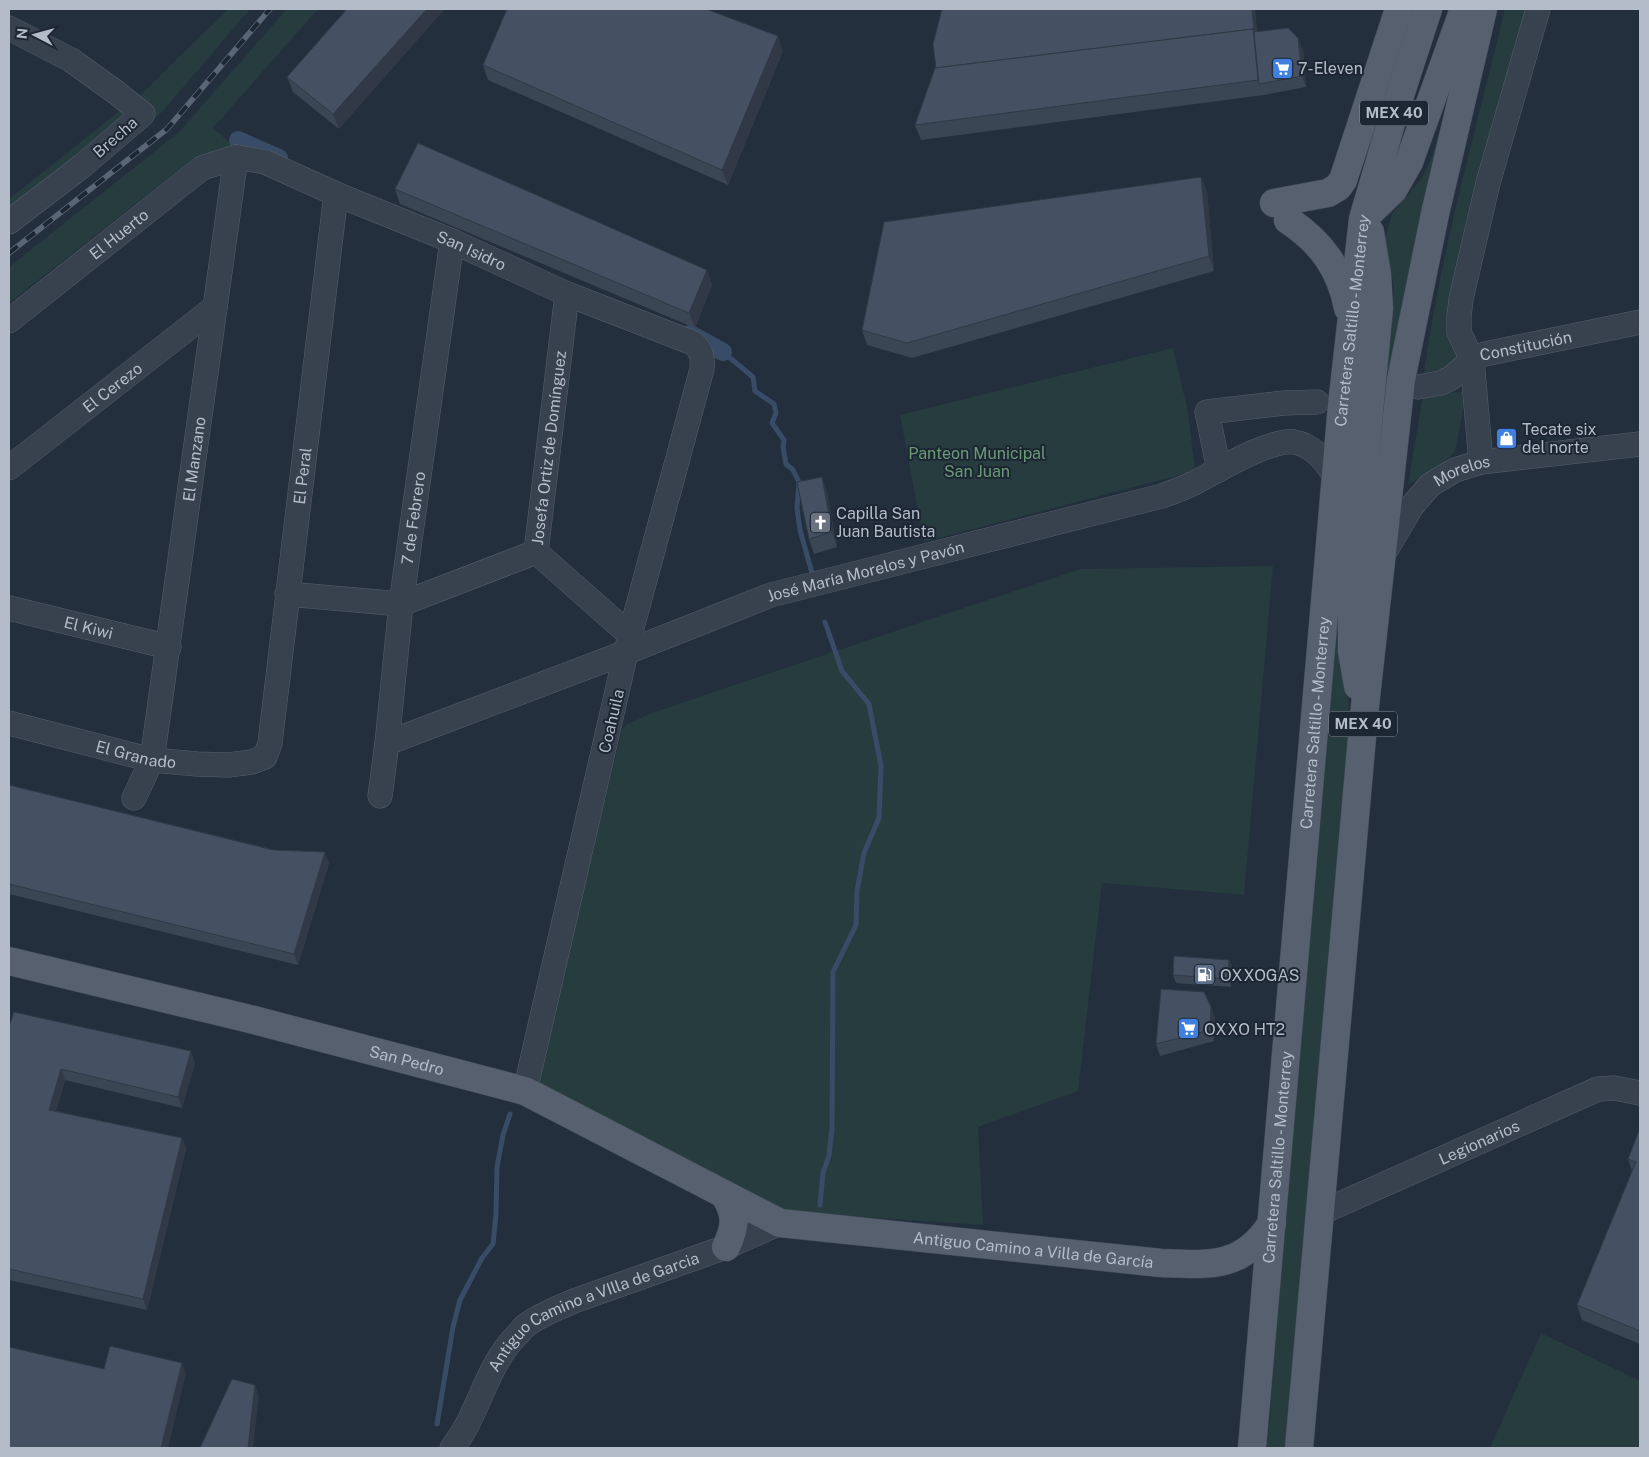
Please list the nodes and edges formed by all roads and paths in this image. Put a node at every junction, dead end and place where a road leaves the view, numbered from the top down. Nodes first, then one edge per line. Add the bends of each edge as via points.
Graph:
1 (1398, 9) edge
2 (1428, 9) edge
3 (1464, 9) edge
4 (1483, 9) edge
5 (1538, 9) edge
6 (9, 28) edge
7 (236, 157) junction
8 (336, 194) junction
9 (1363, 219) junction
10 (9, 222) edge
11 (452, 241) junction
12 (567, 294) junction
13 (215, 307) junction
14 (9, 321) edge
15 (1640, 322) edge
16 (1351, 323) junction
17 (702, 354) joint
18 (1472, 360) junction
19 (1418, 387) dead end
20 (1317, 402) dead end
21 (1640, 444) edge
22 (1480, 462) junction
23 (9, 468) edge
24 (1219, 470) junction
25 (1336, 479) junction
26 (536, 552) junction
27 (1382, 555) junction
28 (286, 594) junction
29 (401, 604) junction
30 (9, 608) edge
31 (628, 643) junction
32 (169, 647) junction
33 (1364, 715) junction
34 (9, 724) edge
35 (387, 742) junction
36 (265, 757) joint
37 (152, 760) junction
38 (380, 796) dead end
39 (134, 798) dead end
40 (9, 962) edge
41 (525, 1091) junction
42 (1640, 1094) edge
43 (724, 1194) junction
44 (1320, 1213) junction
45 (1272, 1222) junction
46 (780, 1223) junction
47 (726, 1247) junction
48 (452, 1448) edge
49 (1252, 1448) edge
50 (1299, 1448) edge

1 - 16 main road via 1343,180 1328,193 1281,212 1331,260 1340,278
2 - 9 main road, Carretera Saltillo - Monterrey / MEX 40
3 - 9 main road via 1410,162 1393,190
4 - 27 main road, MEX 40 via 1433,223 1401,380
5 - 18 street via 1488,183 1461,299 1459,332
6 - 10 street, Brecha via 71,60 143,114
7 - 8 street, San Isidro via 265,162
7 - 13 street, El Manzano
7 - 14 street, El Huerto via 202,168
8 - 11 street, San Isidro
8 - 28 street, El Peral
9 - 16 main road, Carretera Saltillo - Monterrey / MEX 40
9 - 33 main road via 1368,223 1379,291 1352,589 1352,651
11 - 12 street, San Isidro
11 - 29 street, 7 de Febrero
12 - 17 street, San Isidro via 693,343
12 - 26 street, Josefa Ortiz de Domínguez
13 - 23 street, El Cerezo
13 - 32 street, El Manzano
15 - 18 street, Constitución via 1485,354
16 - 25 main road, Carretera Saltillo - Monterrey / MEX 40
17 - 31 street, Coahuila via 702,369
18 - 19 street, Constitución via 1441,383
18 - 22 street
20 - 24 street via 1207,412
21 - 22 street, Morelos
22 - 27 street, Morelos via 1455,470 1430,485 1412,506
24 - 25 street, José María Morelos y Pavón via 1264,448 1294,442 1320,456
24 - 31 street, José María Morelos y Pavón via 1162,496 771,595
25 - 45 main road, Carretera Saltillo - Monterrey / MEX 40
26 - 29 street, Josefa Ortiz de Domínguez
26 - 31 street
27 - 33 main road, MEX 40
28 - 29 street, Josefa Ortiz de Domínguez
28 - 36 street, El Peral via 270,743
29 - 35 street, 7 de Febrero
30 - 32 street, El Kiwi
31 - 35 street, José María Morelos y Pavón
31 - 41 street, Coahuila
32 - 37 street, El Manzano
33 - 44 main road, MEX 40
34 - 37 street, El Granado
35 - 38 street, 7 de Febrero
36 - 37 street, El Granado via 228,765
37 - 39 street, El Manzano
40 - 41 main road, San Pedro via 246,1018
41 - 43 main road, San Pedro
42 - 44 street, Legionarios via 1614,1088 1598,1089
43 - 46 main road, San Pedro
43 - 47 main road via 733,1211 734,1225
44 - 50 main road, MEX 40
45 - 46 main road, Antiguo Camino a Villa de García via 1259,1241 1235,1257 1218,1264 1196,1265
45 - 49 main road, Carretera Saltillo - Monterrey / MEX 40
46 - 47 street, Antiguo Camino a VIlla de Garcia
47 - 48 street, Antiguo Camino a VIlla de Garcia via 574,1302 527,1324 506,1346

